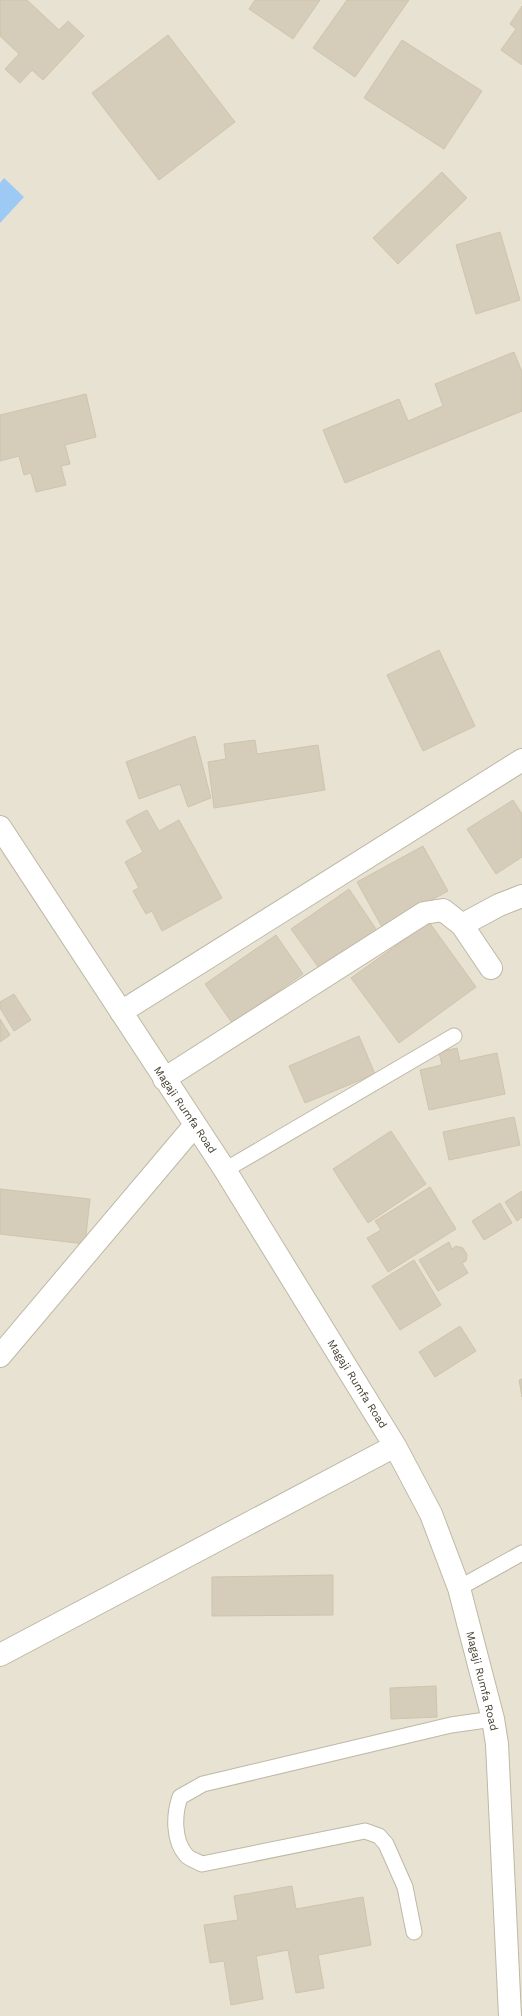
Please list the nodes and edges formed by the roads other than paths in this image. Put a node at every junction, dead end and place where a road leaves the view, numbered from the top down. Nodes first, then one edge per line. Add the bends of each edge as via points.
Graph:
1 (522, 760) edge
2 (0, 827) edge
3 (522, 896) edge
4 (462, 925) junction
5 (491, 968) dead end
6 (121, 1012) junction
7 (454, 1036) dead end
8 (164, 1079) junction
9 (194, 1125) junction
10 (225, 1170) junction
11 (0, 1356) edge
12 (395, 1446) junction
13 (522, 1553) edge
14 (458, 1588) junction
15 (0, 1655) edge
16 (493, 1718) junction
17 (414, 1932) dead end
18 (510, 2016) edge

1 - 6 street
2 - 6 street, Magaji Rumfa Road
3 - 4 street
4 - 5 street
4 - 8 street via 443,910 424,912
6 - 8 street, Magaji Rumfa Road
7 - 10 lane
8 - 9 street, Magaji Rumfa Road
9 - 10 street, Magaji Rumfa Road
9 - 11 street
10 - 12 street, Magaji Rumfa Road
12 - 14 street, Magaji Rumfa Road via 431,1514
12 - 15 street
13 - 14 lane
14 - 16 street, Magaji Rumfa Road
16 - 17 lane via 438,1728 203,1784 180,1797 176,1807 176,1836 186,1855 202,1864 365,1831 379,1836 386,1844 405,1887
16 - 18 street, Magaji Rumfa Road via 497,1744

